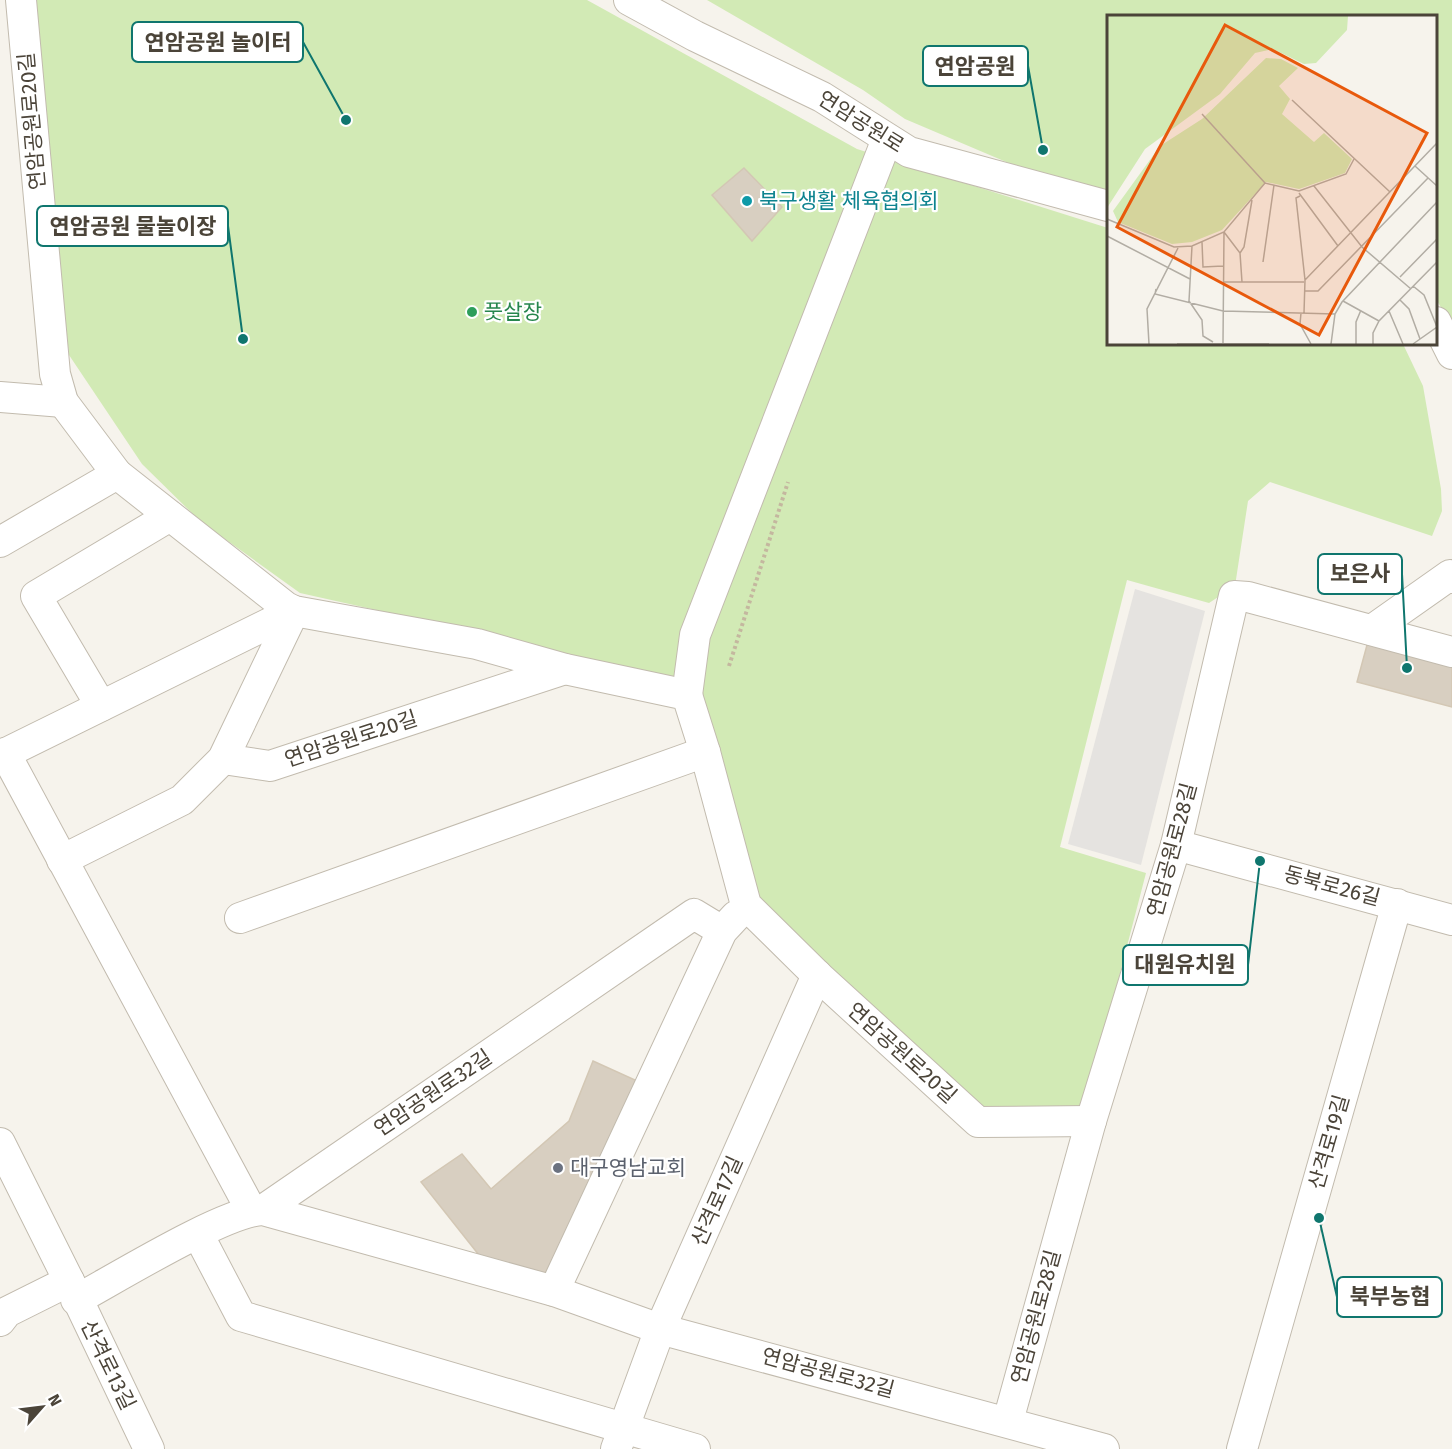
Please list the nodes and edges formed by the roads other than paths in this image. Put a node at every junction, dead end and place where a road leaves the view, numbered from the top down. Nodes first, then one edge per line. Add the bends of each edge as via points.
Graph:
1 (21, 0) edge
2 (629, 0) edge
3 (887, 138) junction
4 (1107, 206) edge
5 (1437, 324) edge
6 (1452, 354) edge
7 (0, 397) edge
8 (63, 402) junction
9 (117, 474) junction
10 (170, 516) junction
11 (0, 542) edge
12 (1451, 571) edge
13 (294, 611) junction
14 (1372, 630) junction
15 (1452, 652) edge
16 (565, 669) junction
17 (687, 694) junction
18 (101, 706) junction
19 (705, 752) junction
20 (3, 754) edge
21 (223, 759) junction
22 (1176, 845) junction
23 (62, 860) junction
24 (746, 904) junction
25 (1396, 904) junction
26 (240, 918) dead end
27 (1452, 920) edge
28 (722, 931) junction
29 (817, 975) junction
30 (1091, 1121) junction
31 (0, 1143) edge
32 (257, 1210) junction
33 (198, 1234) junction
34 (73, 1290) junction
35 (554, 1291) junction
36 (0, 1321) edge
37 (660, 1329) junction
38 (1008, 1421) junction
39 (619, 1439) edge
40 (148, 1449) edge
41 (695, 1449) edge
42 (1104, 1449) edge
43 (1242, 1449) edge

1 - 8 street, 연암공원로20길 via 55,374
2 - 3 street, 연암공원로 via 822,97
3 - 4 street, 연암공원로 via 909,152
3 - 17 street via 695,635
5 - 6 street
7 - 8 street
8 - 9 street, 연암공원로20길
9 - 10 street, 연암공원로20길
9 - 11 street
10 - 13 street, 연암공원로20길
10 - 18 street via 36,596
12 - 14 street
13 - 16 street, 연암공원로20길 via 477,644
13 - 18 street
13 - 21 street
14 - 15 street, 연암공원로28길
14 - 22 street, 연암공원로28길 via 1234,596
16 - 17 street, 연암공원로20길
16 - 21 street, 연암공원로20길 via 270,766
17 - 19 street, 연암공원로20길
18 - 20 street
19 - 24 street, 연암공원로20길
19 - 26 street
20 - 23 street
21 - 23 street via 182,800
22 - 25 street, 동북로26길
22 - 30 street, 연암공원로28길
23 - 32 street
24 - 28 street
24 - 29 street, 연암공원로20길
25 - 27 street, 동북로26길
25 - 43 street, 산격로19길
28 - 32 street, 연암공원로32길 via 694,914
28 - 35 street
29 - 30 street, 연암공원로20길 via 978,1122
29 - 37 street, 산격로17길
30 - 38 street, 연암공원로28길
31 - 34 street, 산격로13길
32 - 33 street, 연암공원로32길
32 - 35 street, 연암공원로32길
33 - 34 street, 연암공원로32길
33 - 39 street via 241,1316 384,1357
34 - 36 street via 7,1312
34 - 40 street, 산격로13길
35 - 37 street, 연암공원로32길
37 - 38 street, 연암공원로32길
37 - 39 street, 산격로17길
38 - 42 street, 연암공원로32길
39 - 41 street

